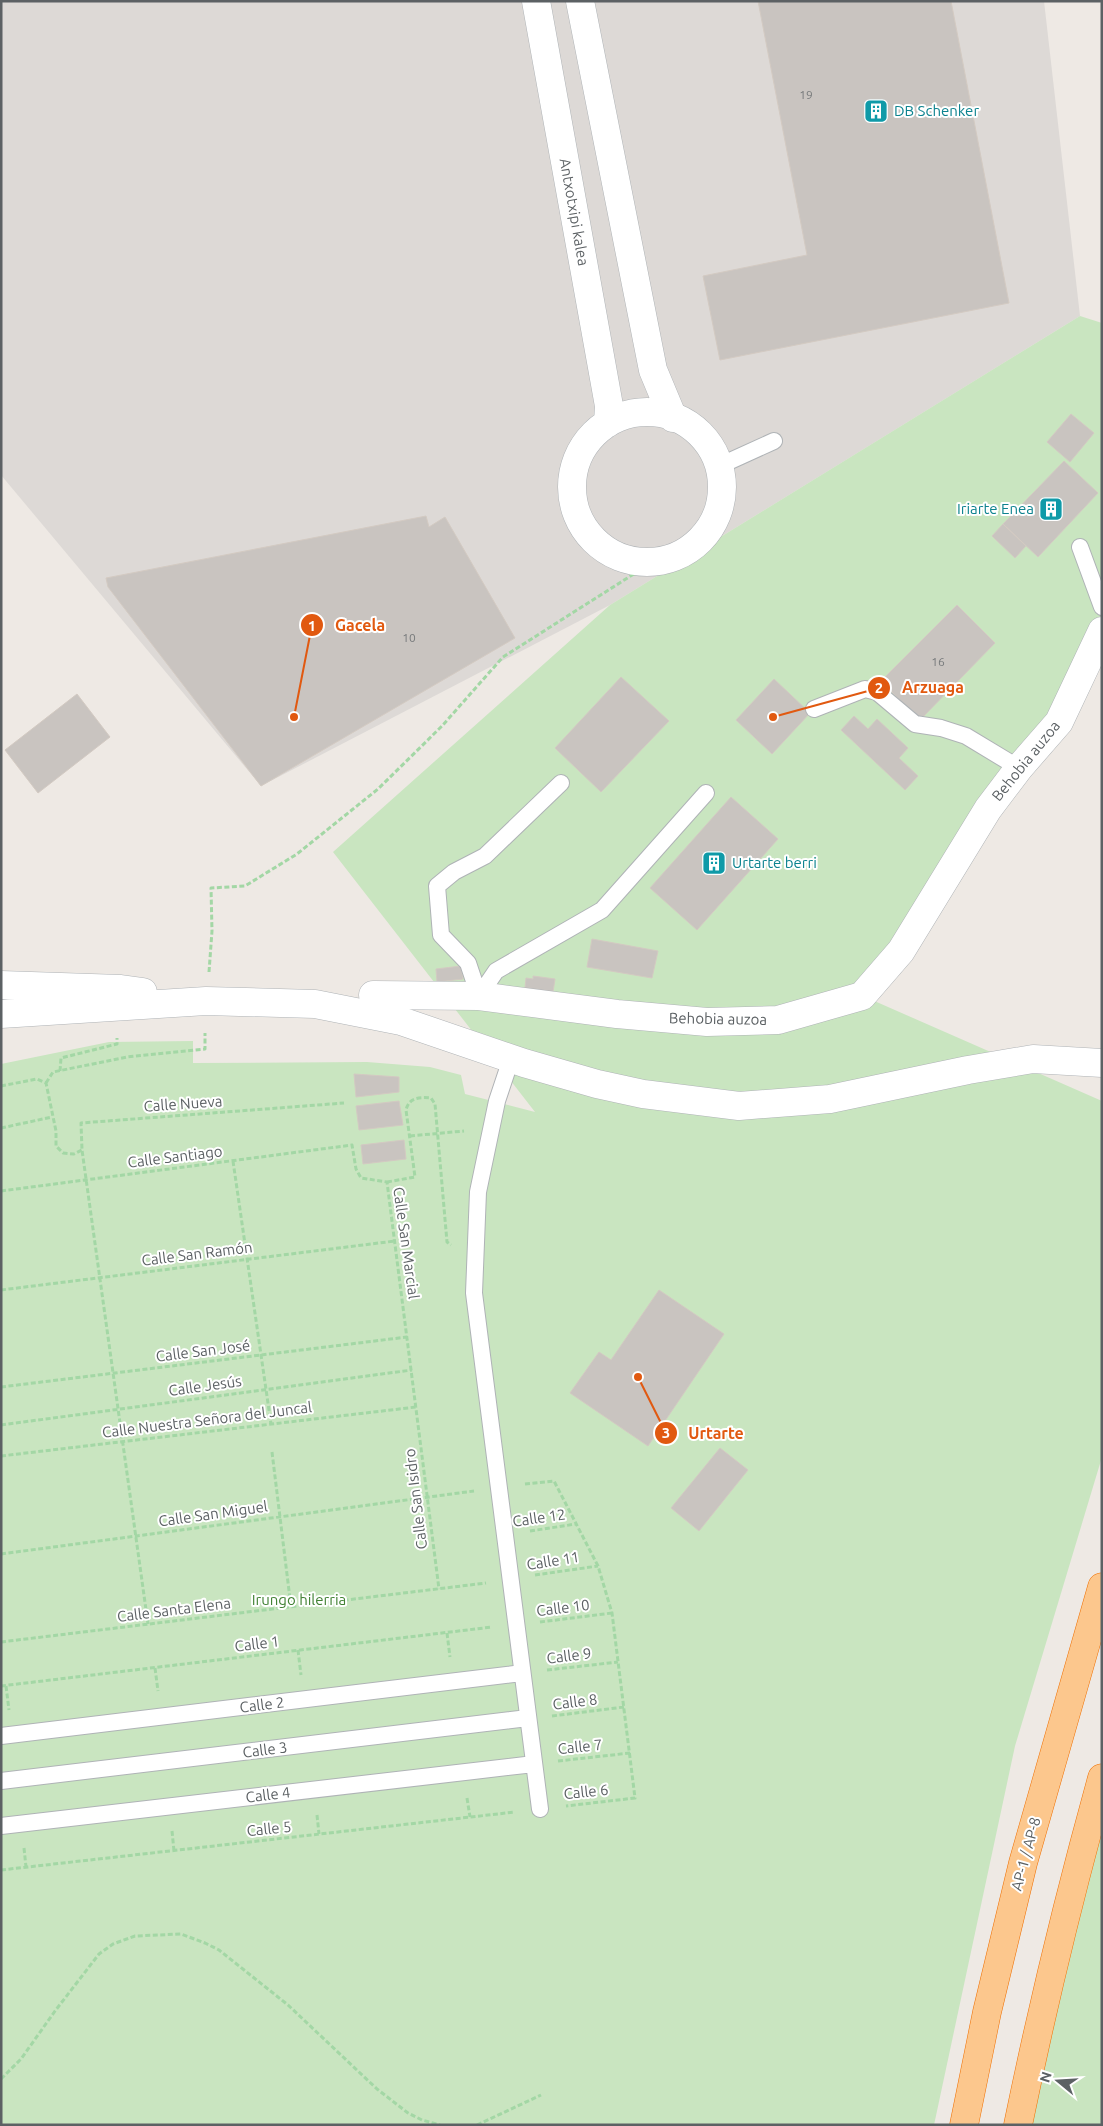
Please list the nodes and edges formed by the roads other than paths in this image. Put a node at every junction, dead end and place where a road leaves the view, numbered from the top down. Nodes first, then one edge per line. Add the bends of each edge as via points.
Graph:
1 (536, 1) edge
2 (580, 1) edge
3 (673, 418) junction
4 (608, 422) junction
5 (774, 441) dead end
6 (719, 466) junction
7 (1080, 547) dead end
8 (1102, 607) edge
9 (1102, 631) edge
10 (814, 709) dead end
11 (1019, 768) junction
12 (561, 783) dead end
13 (706, 793) dead end
14 (1, 985) edge
15 (373, 995) dead end
16 (479, 996) junction
17 (206, 1001) junction
18 (1, 1014) edge
19 (511, 1059) junction
20 (1101, 1063) edge
21 (1102, 1587) edge
22 (522, 1673) junction
23 (528, 1718) junction
24 (1, 1736) edge
25 (534, 1764) junction
26 (1102, 1778) edge
27 (1, 1781) edge
28 (540, 1809) road end
29 (1, 1826) edge
30 (964, 2125) edge
31 (1018, 2125) edge

1 - 4 street, Antxotxipi kalea via 609,406
2 - 3 street via 653,370
3 - 4 street via 657,412 639,413
3 - 6 street via 688,423 711,446
4 - 6 street via 580,452 574,471 573,502 584,528 606,551 632,562 651,563 686,552 706,536 720,509 722,475
5 - 6 lane
7 - 8 lane
9 - 11 street, Behobia auzoa via 1059,722
10 - 11 lane via 865,689 877,692 915,724 966,736
11 - 16 street, Behobia auzoa via 988,809 901,951 862,996 778,1020 707,1022
12 - 16 lane via 485,856 454,872 437,886 441,935 468,964
13 - 16 lane via 602,910 496,971
14 - 17 street via 121,988
15 - 16 street, Behobia auzoa
17 - 18 street
17 - 19 street via 315,1004 401,1021
19 - 20 street via 643,1094 739,1106 830,1099 1033,1059
19 - 22 lane via 497,1101 478,1192 474,1293
21 - 30 highway, AP-1 / AP-8 via 1023,1863
22 - 23 lane
22 - 24 lane, Calle 2
23 - 25 lane
23 - 27 lane, Calle 3
25 - 28 lane
25 - 29 lane, Calle 4
26 - 31 highway via 1070,1893

